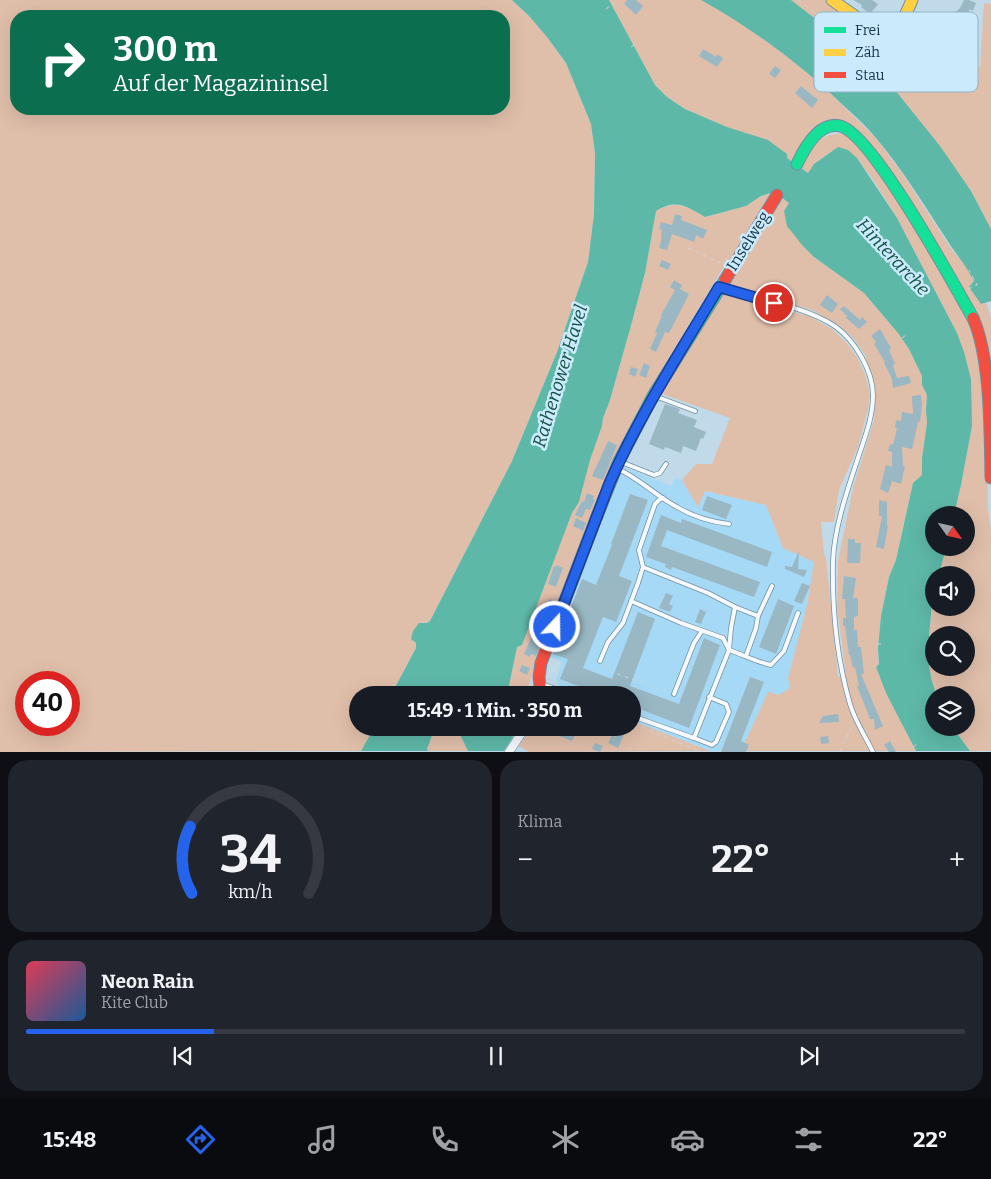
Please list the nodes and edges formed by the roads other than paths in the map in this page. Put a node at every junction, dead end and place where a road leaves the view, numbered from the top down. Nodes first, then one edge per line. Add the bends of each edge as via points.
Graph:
1 (832, 0) edge
2 (912, 0) edge
3 (849, 12) edge
4 (906, 12) edge
5 (797, 164) dead end
6 (778, 195) dead end
7 (719, 287) junction
8 (653, 396) junction
9 (696, 411) dead end
10 (990, 457) edge
11 (666, 464) dead end
12 (617, 465) junction
13 (991, 478) edge
14 (663, 498) junction
15 (729, 524) dead end
16 (643, 567) junction
17 (772, 586) dead end
18 (631, 601) junction
19 (735, 607) junction
20 (798, 613) dead end
21 (758, 616) junction
22 (702, 631) junction
23 (729, 650) junction
24 (746, 656) junction
25 (600, 661) road end
26 (540, 686) edge
27 (674, 694) road end
28 (709, 697) junction
29 (641, 719) edge
30 (520, 736) edge
31 (694, 738) junction
32 (510, 752) edge
33 (873, 752) edge

1 - 3 street
2 - 4 street
5 - 10 street via 815,136 830,127 841,126 852,132 869,151 909,209 978,330 989,372
6 - 7 street, Inselweg
7 - 8 street, Inselweg
7 - 33 lane via 811,313 836,327 861,356 869,376 873,393 872,411 848,488 833,559 834,606 850,704
8 - 9 lane
8 - 12 street, Inselweg
10 - 13 street
11 - 12 lane via 660,473 654,475
12 - 14 lane
12 - 26 street, Inselweg via 541,663
14 - 15 lane via 687,512 715,523
14 - 16 lane via 655,504 639,550
16 - 18 lane
16 - 19 lane
17 - 21 lane
18 - 22 lane
18 - 25 lane via 623,622 608,642
19 - 21 lane
19 - 23 lane
20 - 24 lane via 784,651 772,665
21 - 24 lane
22 - 23 lane via 723,638
22 - 27 lane
23 - 24 lane
23 - 28 lane
28 - 31 lane
28 - 31 lane via 726,704 729,712 712,745
29 - 31 lane
30 - 32 street

